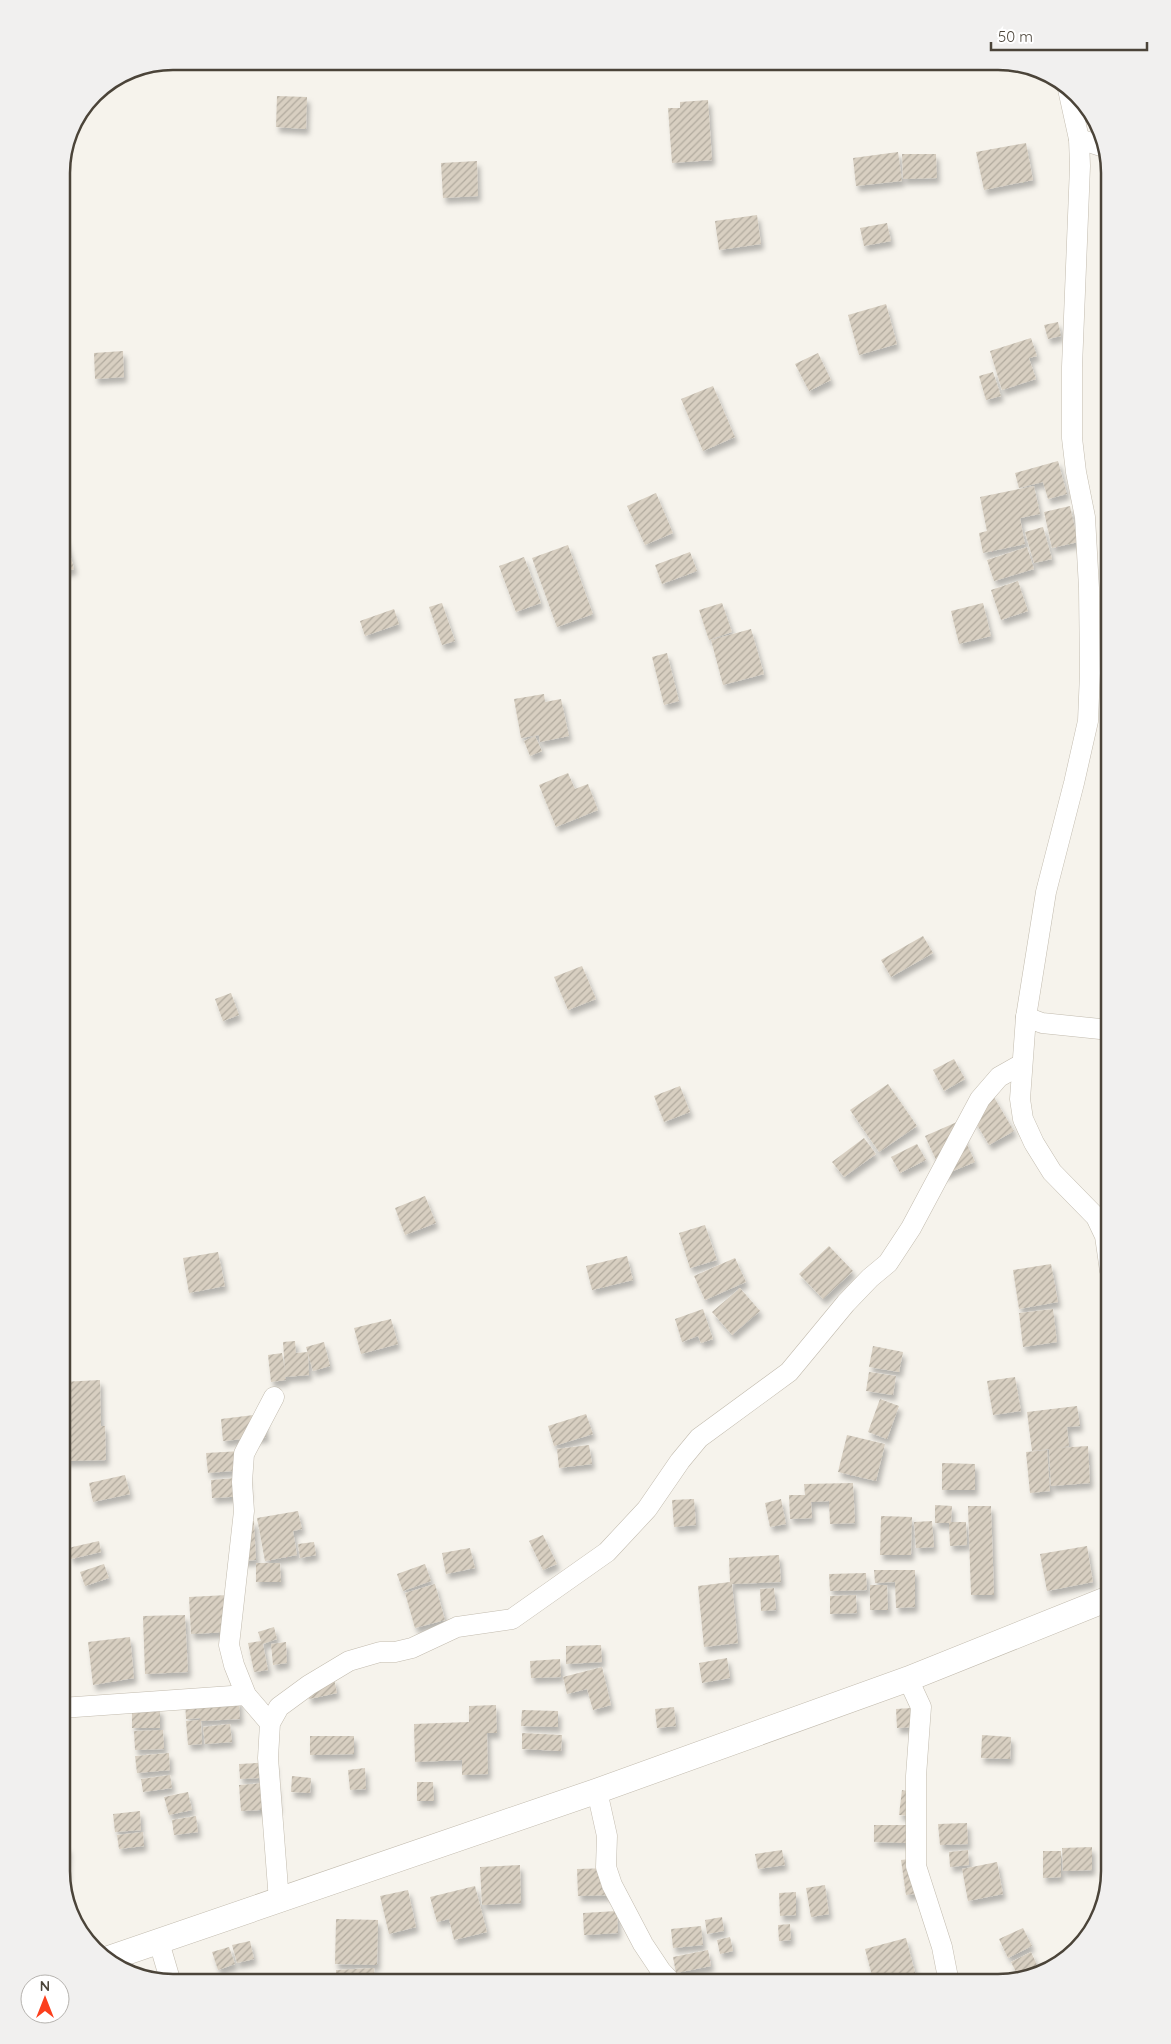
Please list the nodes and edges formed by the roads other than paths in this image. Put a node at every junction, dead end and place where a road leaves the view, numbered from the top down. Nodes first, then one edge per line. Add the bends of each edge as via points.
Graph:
1 (1071, 101) edge
2 (1079, 139) junction
3 (1097, 145) edge
4 (1026, 1017) junction
5 (1101, 1030) edge
6 (1022, 1064) junction
7 (995, 1081) junction
8 (1020, 1099) junction
9 (1101, 1228) edge
10 (274, 1397) dead end
11 (1101, 1602) edge
12 (908, 1679) junction
13 (246, 1695) junction
14 (70, 1707) edge
15 (270, 1723) junction
16 (597, 1791) junction
17 (279, 1901) junction
18 (159, 1942) junction
19 (115, 1956) edge
20 (169, 1974) edge
21 (664, 1974) edge
22 (947, 1974) edge

1 - 2 street
2 - 3 street
2 - 4 street via 1072,438 1085,517 1088,570 1088,721 1046,892
4 - 5 street via 1042,1023
4 - 6 street
6 - 7 street
6 - 8 street
7 - 8 street
7 - 15 street via 980,1098 888,1263 846,1304 789,1372 698,1438 648,1509 607,1552 512,1619 457,1627 412,1648 380,1652 349,1661 286,1701
8 - 9 street via 1023,1119 1052,1172 1096,1217
10 - 13 street via 244,1454 244,1511 229,1645
11 - 12 street
12 - 16 street
12 - 22 street via 921,1707 916,1776 916,1866
13 - 14 street
13 - 15 street
15 - 17 street via 268,1758
16 - 17 street
16 - 21 street via 607,1836 606,1867 612,1885 643,1944
17 - 18 street
18 - 19 street
18 - 20 street

